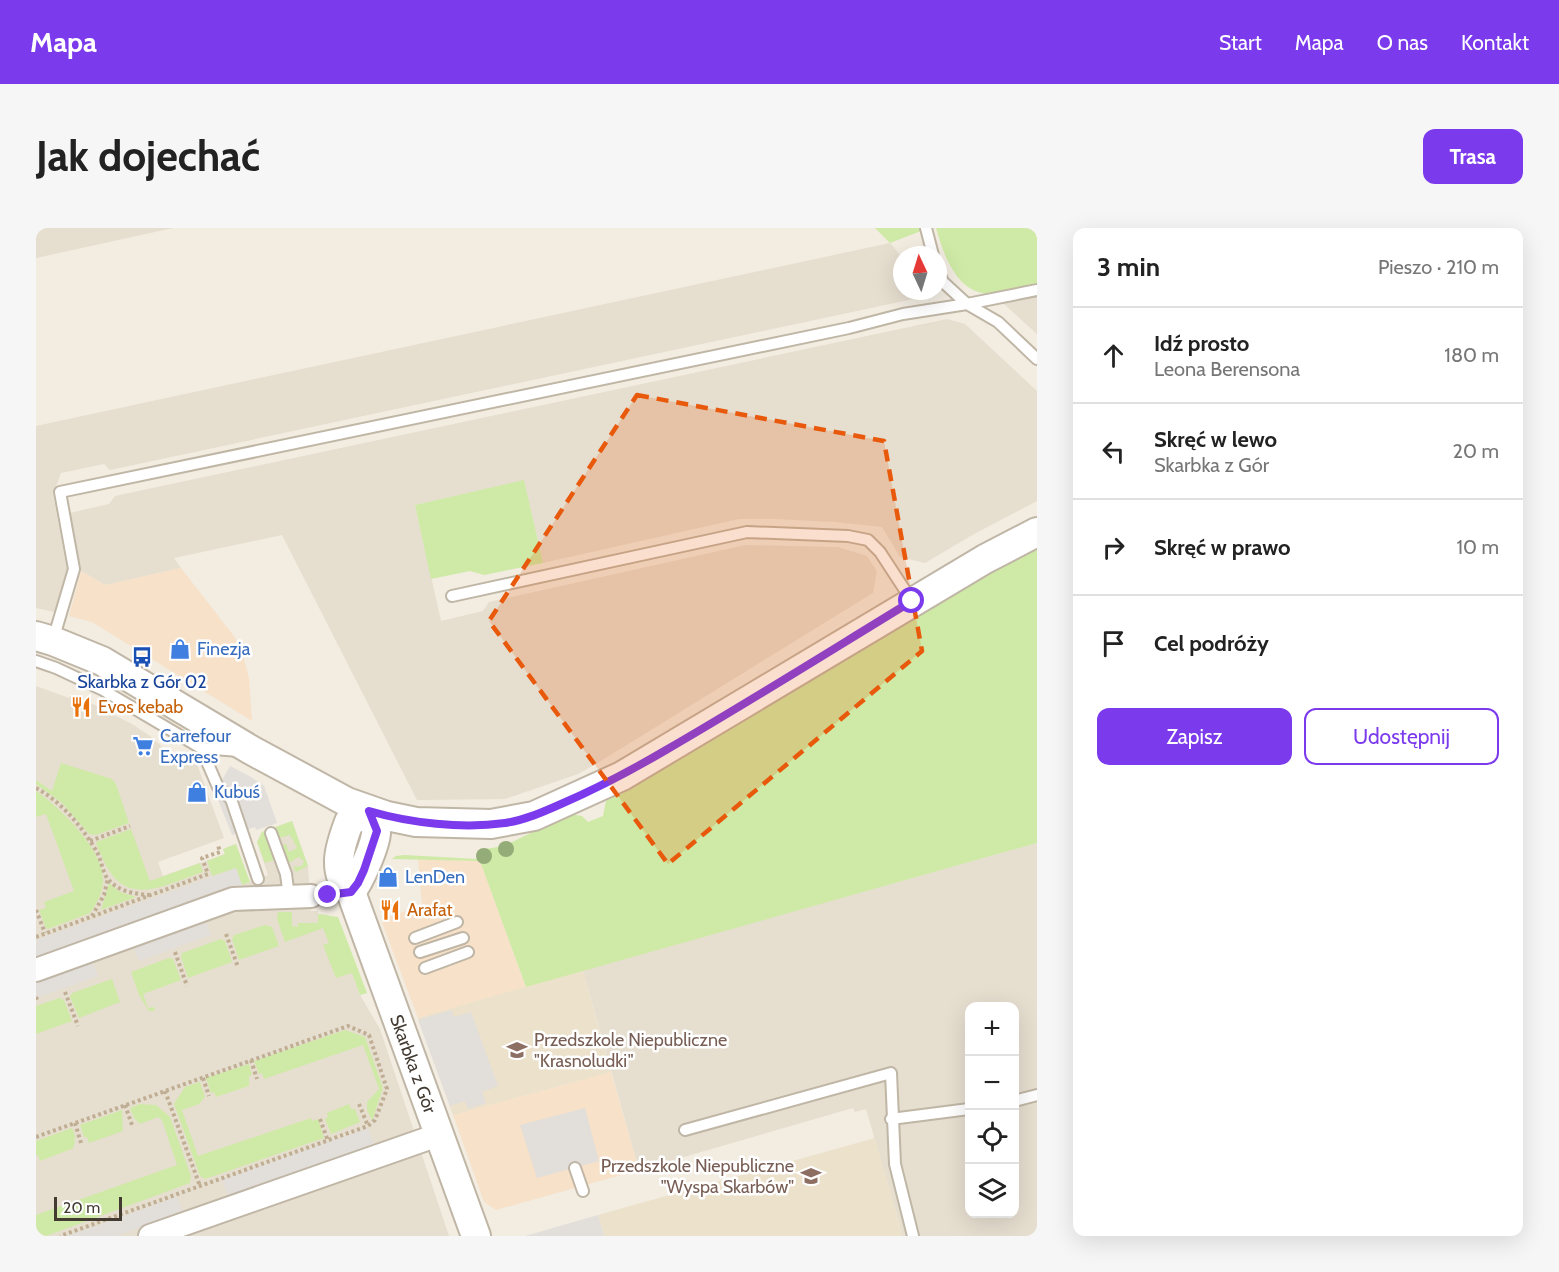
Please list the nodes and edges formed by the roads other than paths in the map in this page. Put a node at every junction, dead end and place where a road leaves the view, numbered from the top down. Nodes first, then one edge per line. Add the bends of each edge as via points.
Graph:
1 (926, 228) edge
2 (931, 246) edge
3 (947, 286) edge
4 (1037, 290) edge
5 (967, 304) junction
6 (1037, 359) edge
7 (1037, 532) edge
8 (452, 596) dead end
9 (912, 601) junction
10 (42, 646) edge
11 (201, 748) junction
12 (251, 750) junction
13 (369, 811) junction
14 (271, 832) dead end
15 (262, 888) junction
16 (351, 892) junction
17 (300, 897) junction
18 (457, 922) dead end
19 (415, 938) dead end
20 (463, 938) dead end
21 (420, 952) dead end
22 (468, 952) dead end
23 (426, 968) dead end
24 (36, 970) edge
25 (1037, 1095) edge
26 (1019, 1100) edge
27 (965, 1110) edge
28 (891, 1119) junction
29 (685, 1130) dead end
30 (438, 1135) junction
31 (576, 1168) dead end
32 (583, 1191) dead end
33 (150, 1236) edge
34 (476, 1236) edge
35 (913, 1236) edge

1 - 2 lane
3 - 5 lane
4 - 5 lane
5 - 6 lane via 998,322
5 - 10 lane via 903,314 60,492 74,569
7 - 9 street
8 - 9 lane via 747,532 868,540
9 - 13 street via 622,776 534,816 505,823 469,824 416,822
10 - 11 lane via 56,668 103,690
10 - 12 street via 102,661
11 - 12 lane
11 - 15 lane via 218,787 231,798
12 - 13 street
13 - 16 street, Skarbka z Gór via 349,822 339,846 340,875
14 - 17 lane via 286,874
15 - 17 street
15 - 24 street
16 - 17 lane
16 - 30 street, Skarbka z Gór
18 - 19 lane
20 - 21 lane
22 - 23 lane
25 - 26 lane
27 - 28 lane
28 - 29 lane via 891,1073
28 - 35 lane via 894,1164
30 - 33 street
30 - 34 street, Skarbka z Gór
31 - 32 lane

